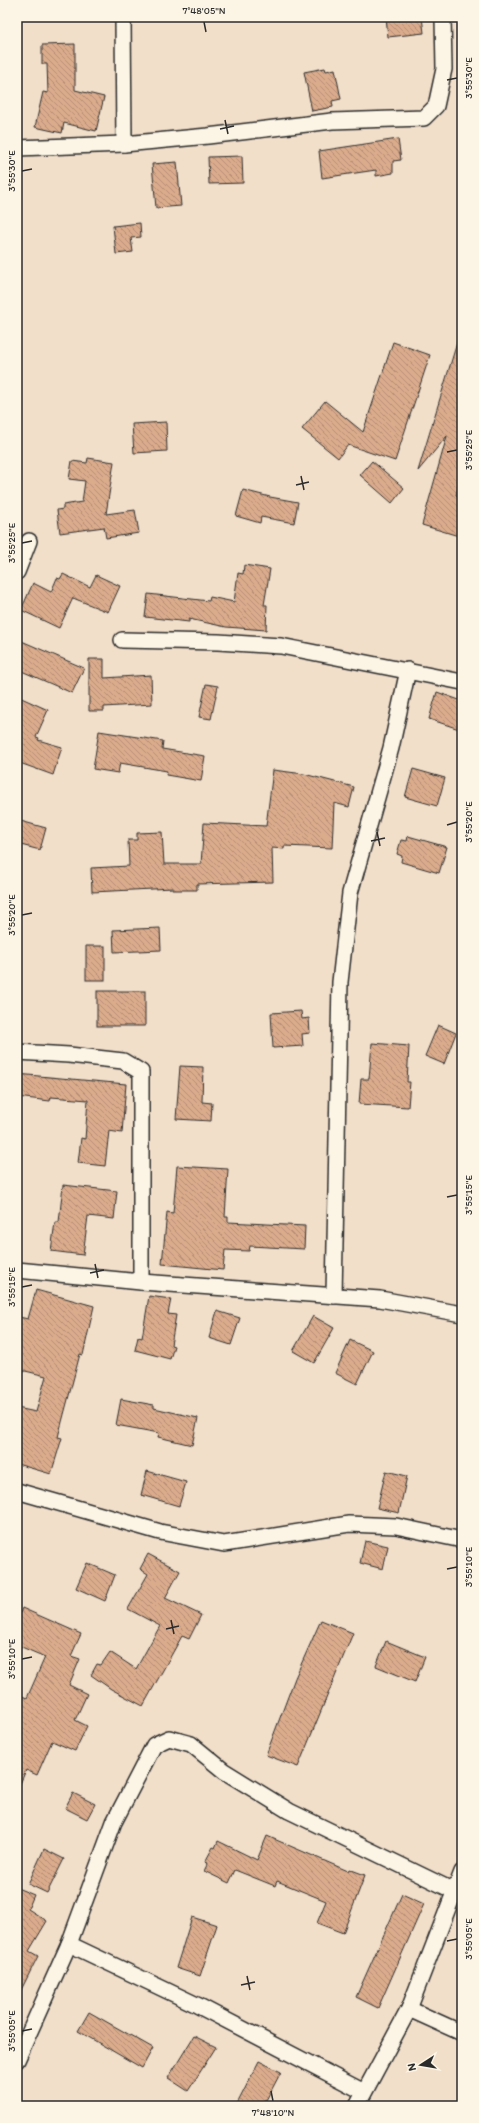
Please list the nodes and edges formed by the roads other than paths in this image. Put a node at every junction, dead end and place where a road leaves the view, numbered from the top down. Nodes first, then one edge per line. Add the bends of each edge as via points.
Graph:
1 (123, 17) edge
2 (443, 17) edge
3 (124, 144) junction
4 (17, 148) edge
5 (29, 541) dead end
6 (17, 572) edge
7 (122, 640) dead end
8 (408, 670) junction
9 (462, 682) edge
10 (17, 1052) edge
11 (17, 1270) edge
12 (141, 1282) junction
13 (334, 1296) junction
14 (462, 1314) edge
15 (17, 1491) edge
16 (462, 1540) edge
17 (462, 1872) edge
18 (456, 1892) junction
19 (69, 1944) junction
20 (409, 2009) junction
21 (462, 2033) edge
22 (17, 2060) edge
23 (364, 2092) junction
24 (357, 2106) edge

1 - 3 street
2 - 3 street via 444,68 436,106 424,118 332,121
3 - 4 street
5 - 6 street
7 - 8 street via 281,646
8 - 9 street
8 - 13 street via 391,748 350,893 340,975
10 - 12 street via 123,1061 141,1072
11 - 12 street
12 - 13 street
13 - 14 street via 380,1299
15 - 16 street via 160,1532 224,1544 349,1524 396,1526
17 - 18 street
18 - 19 street via 289,1811 224,1771 191,1744 169,1738 154,1745 114,1822
18 - 20 street
19 - 22 street
19 - 23 street via 197,2005
20 - 21 street
20 - 23 street
23 - 24 street

